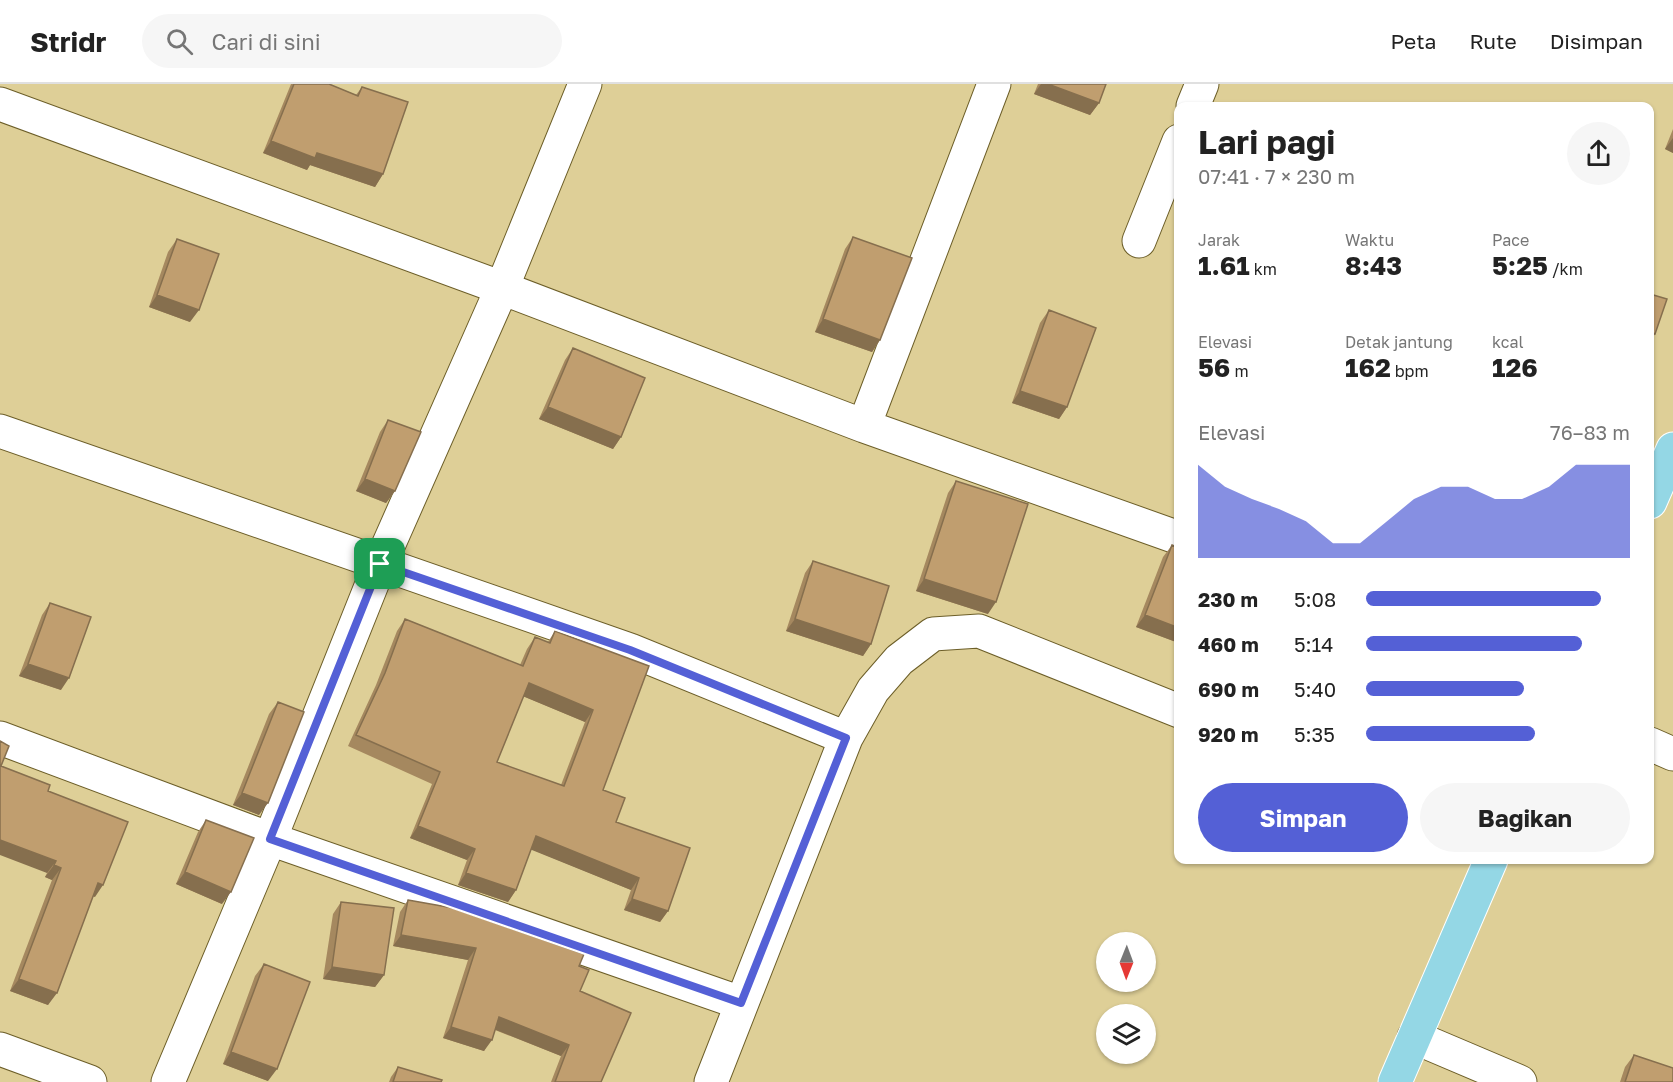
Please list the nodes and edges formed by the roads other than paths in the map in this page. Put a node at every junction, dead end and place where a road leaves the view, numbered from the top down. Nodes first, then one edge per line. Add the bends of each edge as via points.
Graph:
1 (585, 84) edge
2 (994, 84) edge
3 (1202, 84) edge
4 (1195, 102) edge
5 (0, 104) edge
6 (1174, 154) edge
7 (1139, 241) dead end
8 (502, 288) junction
9 (864, 426) junction
10 (0, 431) edge
11 (1673, 448) edge
12 (1654, 493) edge
13 (1174, 536) edge
14 (380, 564) junction
15 (1174, 709) edge
16 (0, 738) edge
17 (846, 738) junction
18 (1654, 746) edge
19 (1673, 754) edge
20 (270, 839) junction
21 (1489, 864) edge
22 (741, 1003) junction
23 (1414, 1036) junction
24 (0, 1049) edge
25 (90, 1082) edge
26 (168, 1082) edge
27 (711, 1082) edge
28 (1395, 1082) edge
29 (1520, 1082) edge

1 - 8 street
2 - 9 street
3 - 4 street
5 - 8 street
6 - 7 street
8 - 9 street
8 - 14 street
9 - 13 street
10 - 14 street
11 - 12 main road
14 - 17 street via 630,650
14 - 20 street
15 - 17 street via 979,631 933,634 899,660 873,690
16 - 20 street
17 - 22 street
18 - 19 street
20 - 22 street
20 - 26 street
21 - 23 main road
22 - 27 street
23 - 28 main road
23 - 29 street
24 - 25 street

